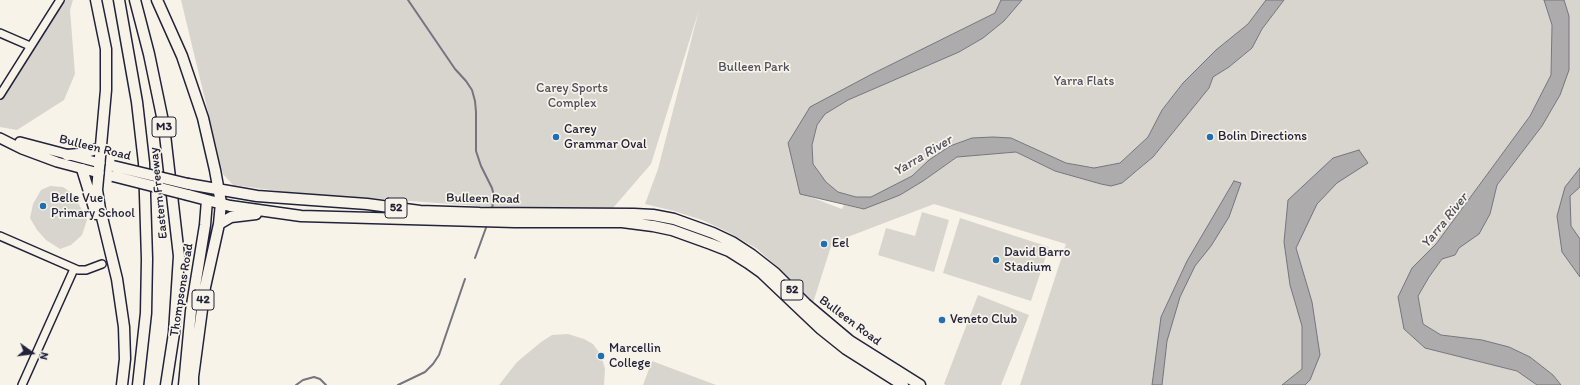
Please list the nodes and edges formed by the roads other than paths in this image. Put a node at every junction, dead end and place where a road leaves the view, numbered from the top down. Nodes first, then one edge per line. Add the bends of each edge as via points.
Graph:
1 (60, 0) edge
2 (96, 0) edge
3 (119, 0) edge
4 (135, 0) edge
5 (157, 0) edge
6 (0, 33) edge
7 (30, 46) junction
8 (0, 95) edge
9 (0, 137) edge
10 (101, 148) junction
11 (67, 155) junction
12 (100, 163) junction
13 (82, 169) junction
14 (99, 173) junction
15 (219, 190) junction
16 (207, 200) junction
17 (220, 203) junction
18 (270, 212) junction
19 (515, 218) junction
20 (219, 224) junction
21 (0, 236) edge
22 (102, 264) dead end
23 (74, 269) junction
24 (117, 279) junction
25 (146, 313) junction
26 (22, 385) edge
27 (122, 385) edge
28 (135, 385) edge
29 (138, 385) edge
30 (166, 385) edge
31 (184, 385) edge
32 (193, 385) edge
33 (903, 385) edge
34 (920, 385) edge

1 - 7 street
2 - 10 highway via 106,49 106,90
3 - 25 highway, Eastern Freeway / M3 via 137,102 144,163
4 - 30 highway, Eastern Freeway / M3 via 164,126 179,256 174,333
5 - 15 highway, Thompsons Road via 182,56 203,118
6 - 7 street
7 - 8 street
9 - 11 main road, Bulleen Road
9 - 13 main road, Bulleen Road via 22,149
10 - 11 highway
10 - 12 highway
11 - 12 main road, Bulleen Road
12 - 14 highway
12 - 15 highway, Bulleen Road, bridge
13 - 14 main road, Bulleen Road
13 - 24 highway
14 - 16 highway, Bulleen Road, bridge
14 - 24 highway via 98,198
15 - 17 highway, Thompsons Road / 42
15 - 19 highway, Bulleen Road / 52
16 - 17 highway, Bulleen Road / 52
16 - 31 highway, Thompsons Road / 42 via 191,311
17 - 18 highway, Bulleen Road / 52
17 - 20 highway, Thompsons Road / 42
18 - 19 highway, Bulleen Road / 52 via 319,217
18 - 20 highway via 238,215
19 - 33 highway, Bulleen Road / 52 via 634,223 672,230 729,251 762,273 846,349
19 - 34 highway, Bulleen Road / 52 via 653,215 674,219 713,233 732,242 775,273 806,304 850,341
20 - 32 highway, Thompsons Road / 42 via 205,287
21 - 23 street
22 - 23 street via 84,271
23 - 26 street
24 - 27 highway via 124,327 125,359
25 - 28 highway, Eastern Freeway / M3
25 - 29 highway, Eastern Freeway / M3

